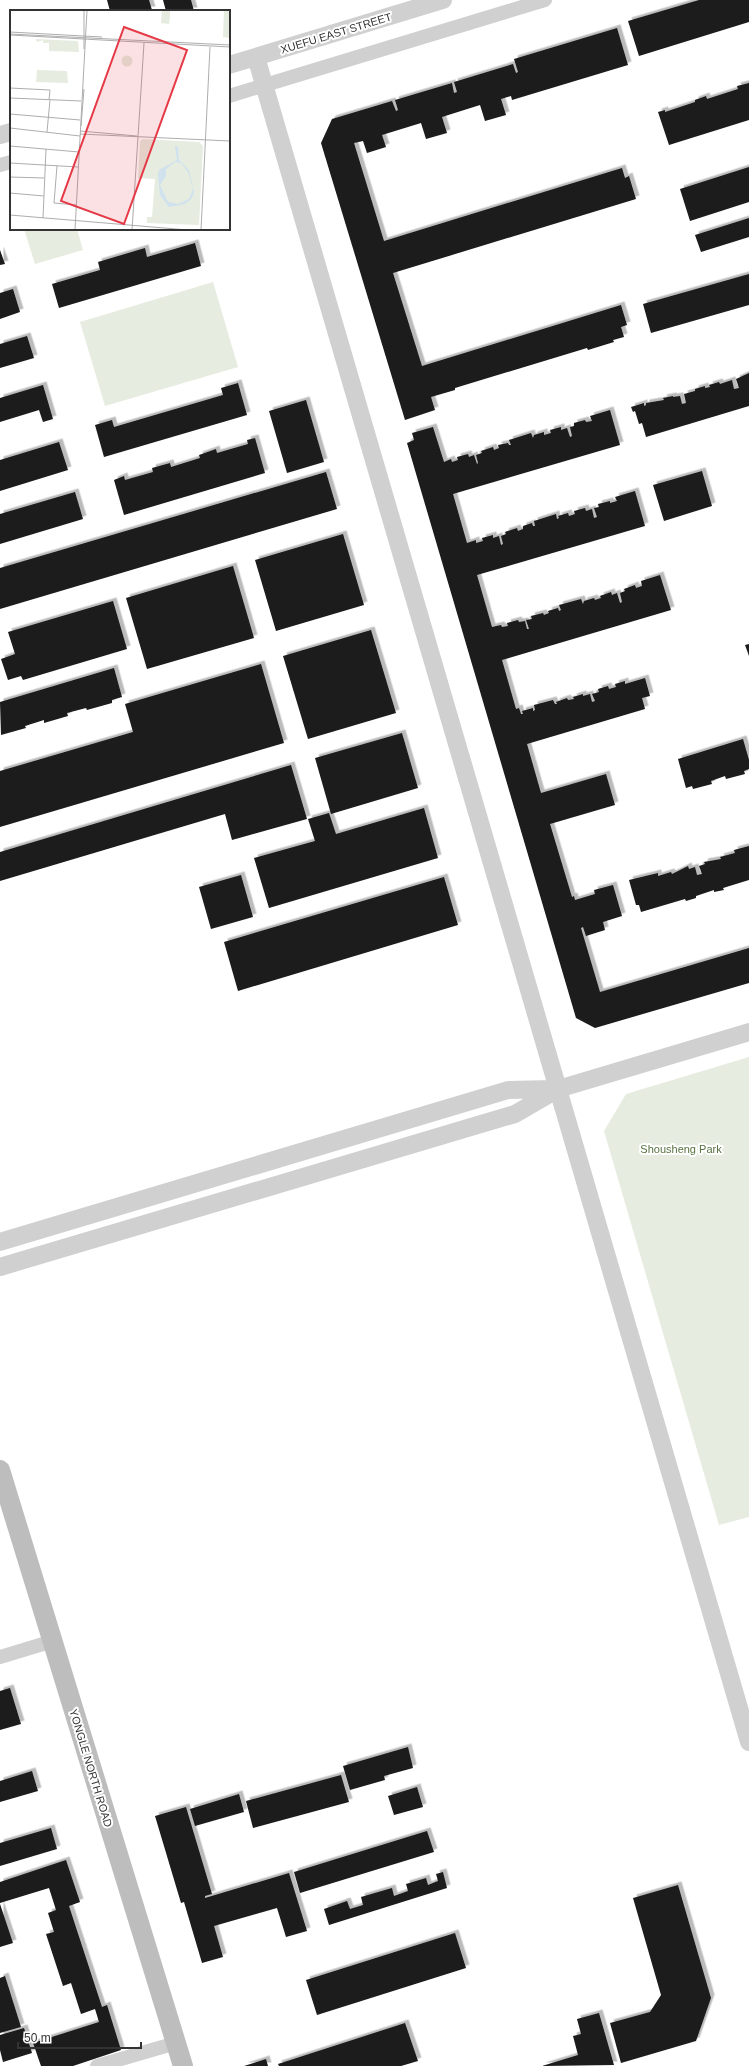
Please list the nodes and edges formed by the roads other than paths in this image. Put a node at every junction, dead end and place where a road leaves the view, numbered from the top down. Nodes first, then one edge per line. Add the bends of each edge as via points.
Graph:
1 (443, 0) edge
2 (545, 0) edge
3 (256, 57) junction
4 (230, 66) edge
5 (265, 85) junction
6 (230, 96) edge
7 (10, 132) edge
8 (0, 135) edge
9 (10, 162) edge
10 (0, 165) edge
11 (749, 1032) edge
12 (558, 1089) junction
13 (0, 1242) edge
14 (0, 1267) edge
15 (1, 1476) edge
16 (53, 1642) junction
17 (0, 1657) edge
18 (749, 1742) edge
19 (176, 2043) junction
20 (97, 2066) edge
21 (183, 2066) edge

1 - 3 street, XUEFU EAST STREET
2 - 5 street
3 - 4 street, XUEFU EAST STREET
3 - 5 street
5 - 6 street
5 - 12 street
7 - 8 street
9 - 10 street
11 - 12 street
12 - 13 street via 508,1090
12 - 14 street via 515,1114
12 - 18 street
15 - 16 main road, YONGLE NORTH ROAD
16 - 17 street
16 - 19 main road, YONGLE NORTH ROAD
19 - 20 street
19 - 21 main road, YONGLE NORTH ROAD

